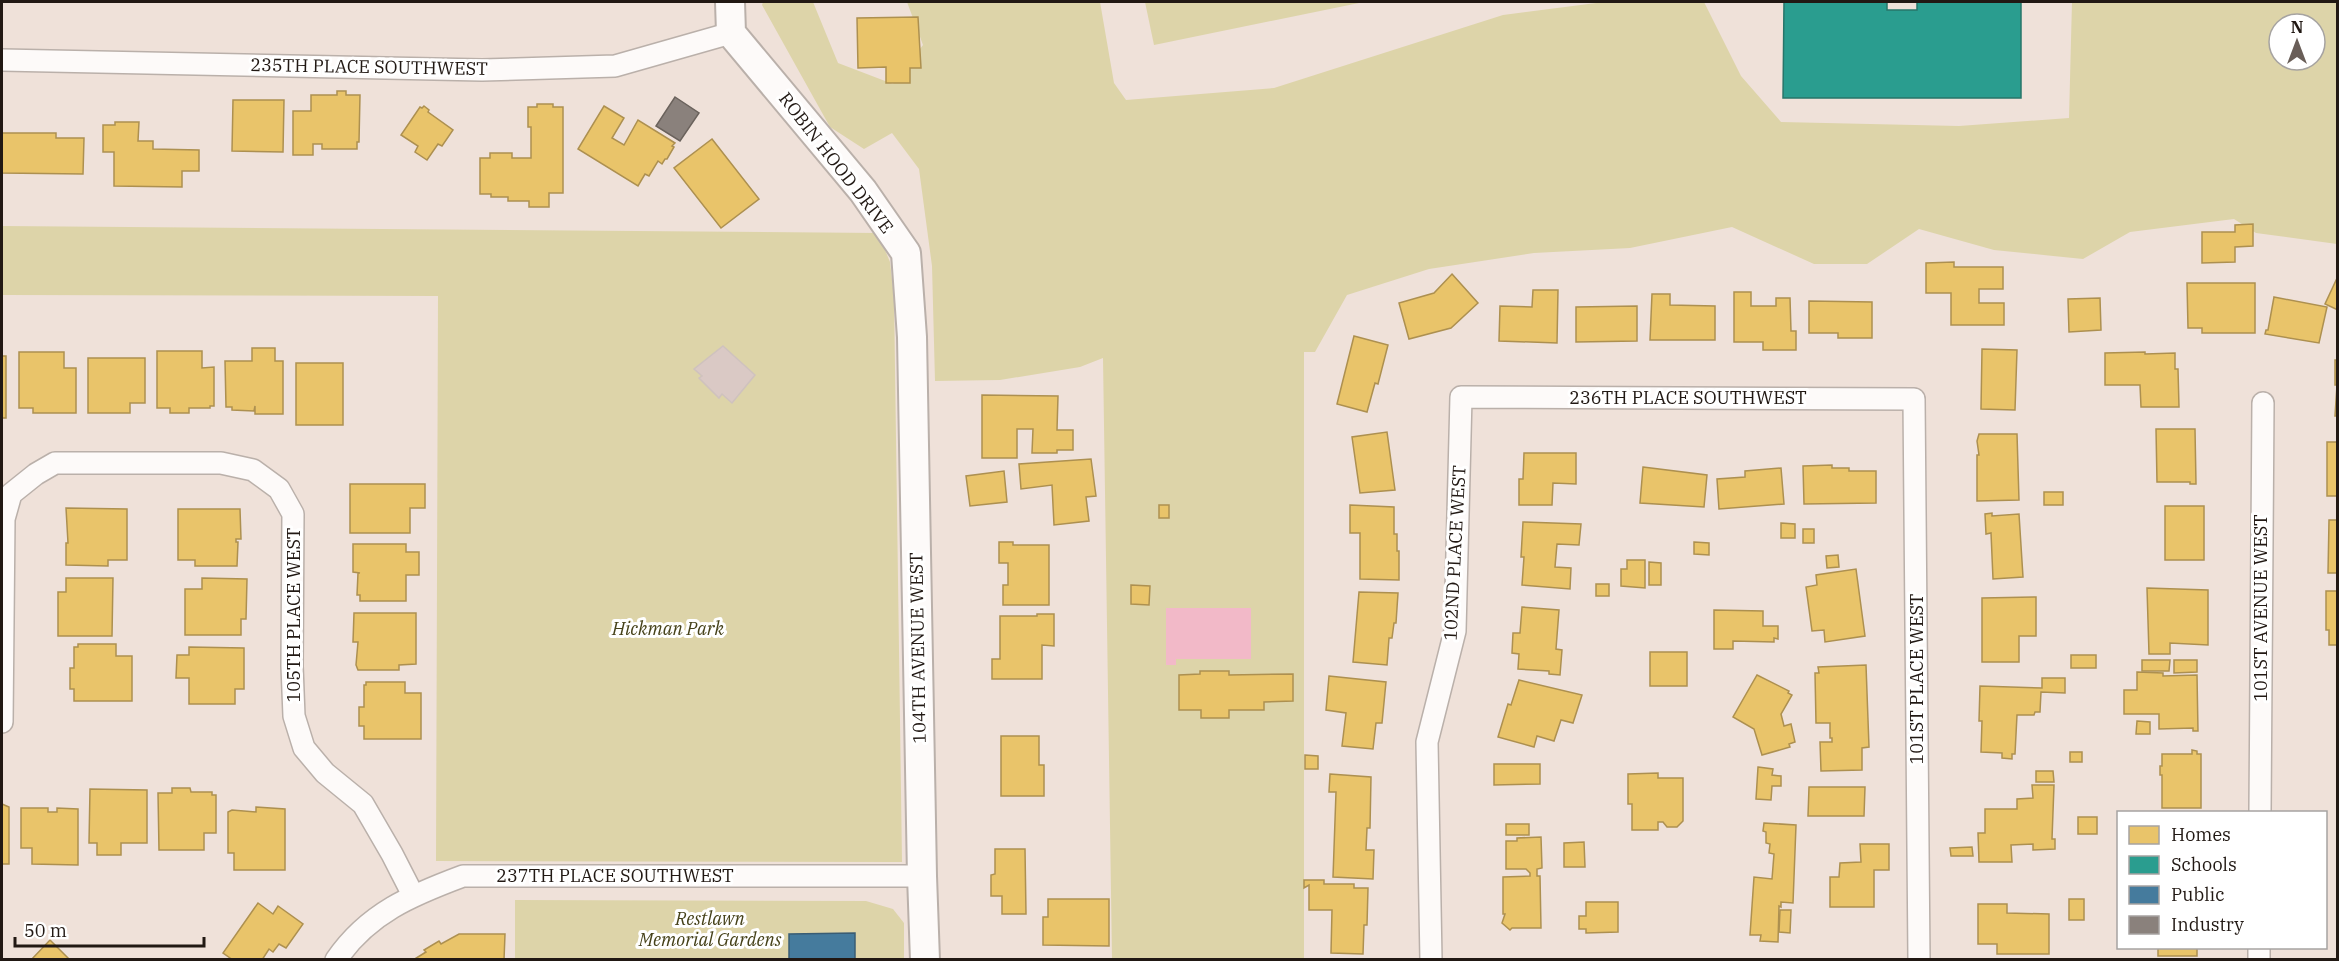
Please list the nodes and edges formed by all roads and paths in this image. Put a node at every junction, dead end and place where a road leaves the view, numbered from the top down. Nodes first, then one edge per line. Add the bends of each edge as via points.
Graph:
1 (730, 2) edge
2 (731, 33) junction
3 (2, 60) edge
4 (912, 337) joint
5 (1461, 397) joint
6 (1914, 399) joint
7 (2263, 403) dead end
8 (2, 722) edge
9 (2260, 811) edge
10 (922, 876) junction
11 (413, 895) junction
12 (336, 960) edge
13 (926, 960) edge
14 (1431, 960) edge
15 (1919, 960) edge

1 - 2 street
2 - 3 street, 235TH PLACE SOUTHWEST via 615,66 482,70
2 - 4 street, ROBIN HOOD DRIVE via 863,191 906,253
4 - 10 street, 104TH AVENUE WEST
5 - 6 street, 236TH PLACE SOUTHWEST
5 - 14 street, 102ND PLACE WEST via 1455,631 1427,742
6 - 15 street, 101ST PLACE WEST
7 - 9 street, 101ST AVENUE WEST
8 - 11 street, 105TH PLACE WEST via 4,519 11,494 55,463 221,463 253,470 279,489 293,514 294,716 304,748 325,773 363,804
10 - 11 street, 237TH PLACE SOUTHWEST via 463,876
10 - 13 street, 104TH AVENUE WEST
11 - 12 street, 237TH PLACE SOUTHWEST via 371,920

